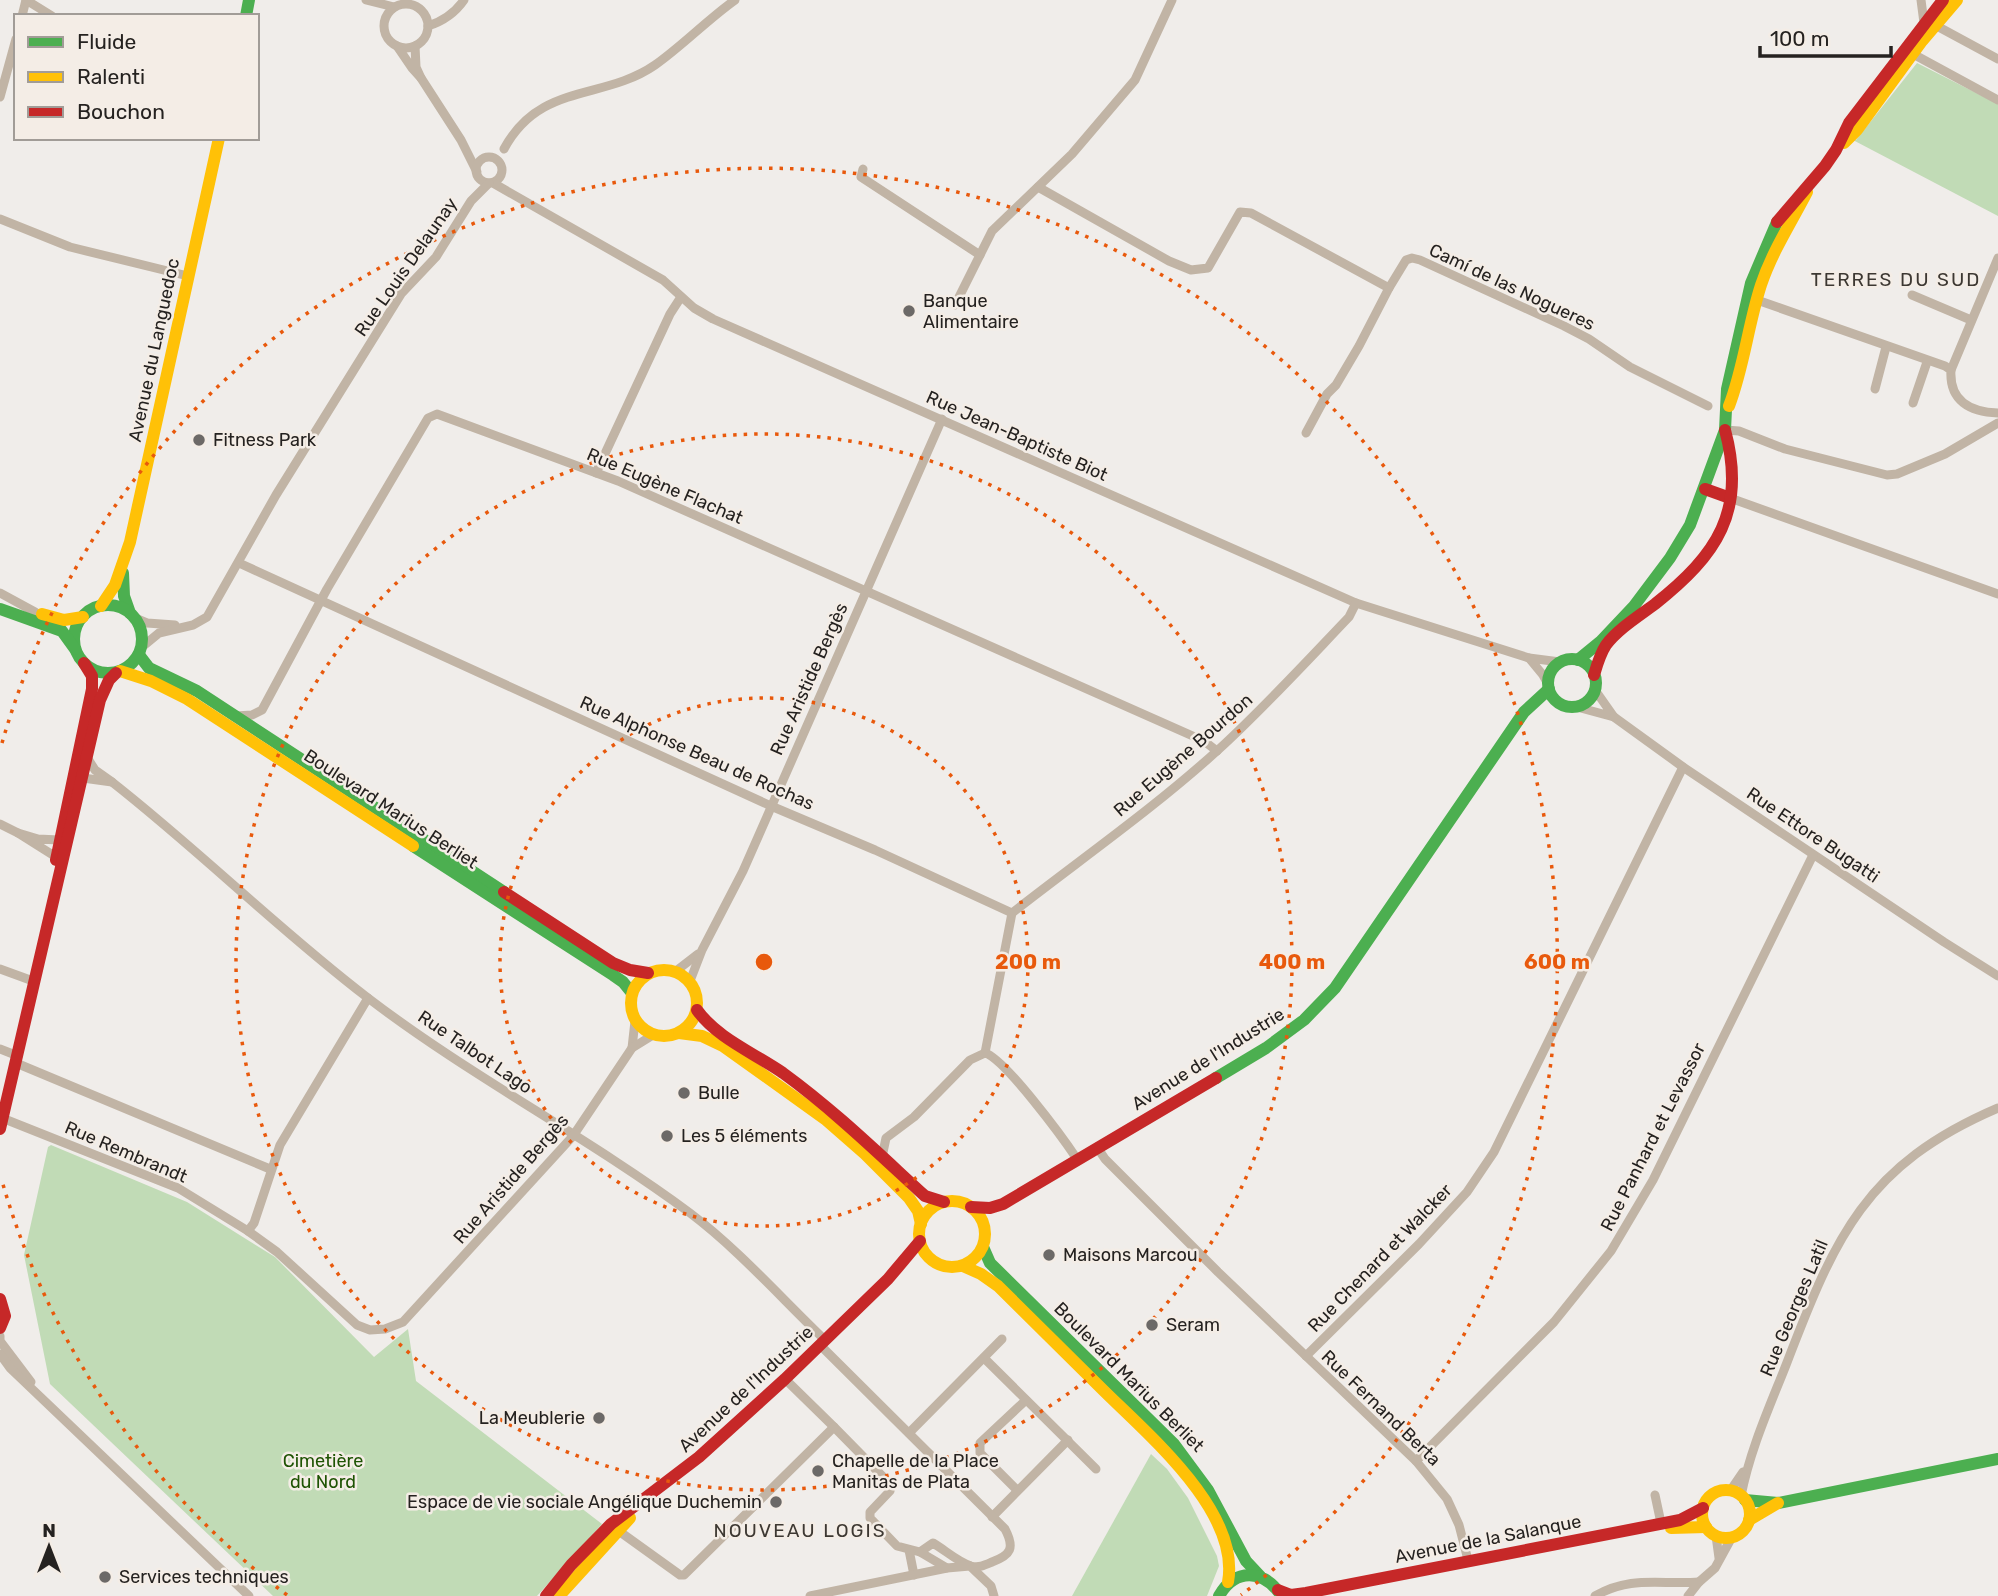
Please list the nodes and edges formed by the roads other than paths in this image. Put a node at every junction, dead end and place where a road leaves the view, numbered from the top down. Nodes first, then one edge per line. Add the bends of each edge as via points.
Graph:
1 (26, 0) edge
2 (366, 0) edge
3 (463, 0) edge
4 (735, 0) edge
5 (1172, 0) edge
6 (1921, 0) edge
7 (1956, 0) edge
8 (1940, 3) edge
9 (394, 7) junction
10 (49, 14) edge
11 (425, 14) junction
12 (384, 20) junction
13 (1930, 24) junction
14 (429, 26) junction
15 (1922, 41) junction
16 (14, 46) edge
17 (415, 46) junction
18 (397, 47) junction
19 (1913, 54) junction
20 (1998, 59) edge
21 (421, 78) junction
22 (0, 97) edge
23 (1998, 100) edge
24 (219, 140) edge
25 (461, 140) junction
26 (504, 149) junction
27 (1836, 150) junction
28 (488, 158) junction
29 (863, 169) dead end
30 (502, 170) junction
31 (477, 174) junction
32 (1813, 181) junction
33 (491, 183) junction
34 (1038, 187) junction
35 (517, 194) junction
36 (471, 201) junction
37 (0, 219) edge
38 (980, 255) junction
39 (1998, 258) edge
40 (188, 276) junction
41 (1389, 288) junction
42 (1912, 295) dead end
43 (681, 297) junction
44 (1757, 300) junction
45 (955, 305) dead end
46 (1971, 320) junction
47 (1886, 346) junction
48 (1927, 362) junction
49 (1951, 370) junction
50 (1875, 388) dead end
51 (1913, 403) dead end
52 (1708, 406) dead end
53 (1726, 413) junction
54 (1998, 413) edge
55 (942, 419) junction
56 (1998, 423) edge
57 (1725, 430) junction
58 (1307, 433) dead end
59 (596, 473) junction
60 (1705, 489) junction
61 (1730, 498) junction
62 (239, 563) junction
63 (123, 568) junction
64 (866, 590) junction
65 (0, 593) edge
66 (1998, 594) edge
67 (0, 600) edge
68 (321, 600) junction
69 (1356, 603) junction
70 (101, 606) junction
71 (0, 609) edge
72 (35, 612) junction
73 (132, 616) junction
74 (83, 617) junction
75 (183, 626) junction
76 (75, 649) junction
77 (140, 651) junction
78 (1529, 658) junction
79 (1578, 660) junction
80 (1560, 662) junction
81 (84, 663) junction
82 (118, 672) junction
83 (1594, 675) junction
84 (1548, 687) junction
85 (1595, 690) junction
86 (1560, 704) junction
87 (1577, 707) junction
88 (236, 716) junction
89 (1614, 717) junction
90 (1513, 730) junction
91 (84, 732) junction
92 (1217, 751) junction
93 (88, 759) junction
94 (1683, 767) junction
95 (83, 778) junction
96 (112, 782) junction
97 (771, 806) junction
98 (0, 824) edge
99 (18, 833) junction
100 (61, 850) junction
101 (1813, 855) junction
102 (1012, 913) junction
103 (46, 929) junction
104 (702, 950) junction
105 (0, 969) edge
106 (676, 971) junction
107 (648, 973) junction
108 (1998, 976) edge
109 (33, 981) junction
110 (690, 981) junction
111 (632, 993) junction
112 (368, 998) junction
113 (697, 1010) junction
114 (635, 1021) junction
115 (679, 1033) junction
116 (653, 1035) junction
117 (632, 1048) junction
118 (0, 1049) edge
119 (985, 1053) junction
120 (17, 1059) junction
121 (1998, 1108) edge
122 (1, 1124) edge
123 (573, 1136) junction
124 (1097, 1147) junction
125 (883, 1157) junction
126 (1077, 1159) junction
127 (270, 1169) junction
128 (944, 1202) junction
129 (1003, 1204) junction
130 (971, 1207) junction
131 (921, 1224) junction
132 (985, 1230) junction
133 (248, 1231) junction
134 (920, 1241) junction
135 (983, 1247) junction
136 (933, 1261) junction
137 (963, 1266) junction
138 (888, 1279) junction
139 (0, 1299) edge
140 (403, 1322) joint
141 (0, 1328) edge
142 (0, 1335) edge
143 (1002, 1339) dead end
144 (823, 1343) junction
145 (0, 1354) edge
146 (1306, 1356) junction
147 (984, 1358) junction
148 (785, 1379) junction
149 (1026, 1400) junction
150 (47, 1403) junction
151 (834, 1427) junction
152 (909, 1433) junction
153 (1068, 1440) junction
154 (1998, 1460) edge
155 (1416, 1461) junction
156 (1096, 1469) dead end
157 (1017, 1490) junction
158 (1655, 1495) dead end
159 (1739, 1495) junction
160 (1778, 1503) junction
161 (1703, 1508) junction
162 (992, 1517) junction
163 (1749, 1520) junction
164 (1661, 1523) junction
165 (615, 1527) junction
166 (1706, 1527) junction
167 (1716, 1536) junction
168 (1732, 1537) junction
169 (909, 1550) junction
170 (920, 1552) junction
171 (1719, 1558) junction
172 (1468, 1560) junction
173 (970, 1566) junction
174 (947, 1568) junction
175 (915, 1575) junction
176 (1260, 1576) junction
177 (1228, 1582) junction
178 (1699, 1582) junction
179 (1280, 1593) edge
180 (551, 1595) edge
181 (249, 1596) edge
182 (810, 1596) edge
183 (994, 1596) edge
184 (1219, 1596) edge
185 (1321, 1596) edge
186 (1595, 1596) edge
187 (1688, 1596) edge

1 - 10 street
2 - 9 street
2 - 12 street
3 - 11 street via 445,12
3 - 14 street via 456,11
4 - 26 street via 656,65 545,106 527,118
5 - 34 street via 1135,80
6 - 13 street
7 - 8 street
7 - 13 main road
8 - 13 main road
8 - 15 street
9 - 11 street via 406,3
9 - 12 street
11 - 14 street
12 - 18 street via 385,34
13 - 15 main road
13 - 20 street
13 - 27 main road via 1849,123
14 - 17 street
15 - 19 main road
16 - 22 street
17 - 18 street
17 - 21 street
18 - 21 street
19 - 23 street
19 - 27 main road via 1857,130
21 - 25 street
24 - 40 main road, Avenue du Languedoc
25 - 28 street
25 - 31 street
26 - 28 street
26 - 30 street
27 - 32 main road
28 - 30 street via 498,160
28 - 31 street via 478,165
29 - 38 street via 861,177
30 - 33 street
30 - 35 street, Rue Jean-Baptiste Biot
31 - 33 street
31 - 36 street, Rue Louis Delaunay
32 - 44 main road via 1769,263
32 - 53 main road via 1776,225 1758,264 1734,352
33 - 35 street, Rue Jean-Baptiste Biot
33 - 36 street, Rue Louis Delaunay
34 - 38 street via 1000,221
34 - 41 street via 1191,270 1208,268 1240,212 1251,213
35 - 43 street, Rue Jean-Baptiste Biot via 663,280
36 - 62 street, Rue Louis Delaunay via 436,257 401,294
37 - 40 street via 70,247
38 - 45 street
39 - 46 street
40 - 63 main road, Avenue du Languedoc
41 - 52 street, Camí de las Nogueres via 1406,260 1420,260 1589,339 1630,367
41 - 58 street
42 - 46 street
43 - 55 street, Rue Jean-Baptiste Biot via 713,318
43 - 59 street
44 - 47 street
44 - 53 main road via 1736,390
46 - 49 street
47 - 48 street
47 - 50 street
48 - 49 street
48 - 51 street
49 - 54 street via 1950,385 1963,404 1982,413
53 - 57 main road
55 - 64 street, Rue Aristide Bergès
55 - 69 street, Rue Jean-Baptiste Biot
56 - 57 street via 1945,454 1888,475
57 - 60 main road
57 - 61 main road via 1733,461
59 - 64 street, Rue Eugène Flachat
59 - 68 street, Rue Eugène Flachat via 438,414 428,418
60 - 61 main road
60 - 79 main road via 1690,525 1651,585
61 - 66 street
61 - 83 main road via 1721,529 1700,565 1607,643
62 - 68 street, Rue Alphonse Beau de Rochas
62 - 75 street, Rue Louis Delaunay via 207,617
63 - 70 main road, Avenue du Languedoc
63 - 73 main road, Avenue du Languedoc via 124,596
64 - 92 street, Rue Eugène Flachat via 1204,741
64 - 97 street, Rue Aristide Bergès
65 - 72 street
67 - 72 main road
68 - 88 street, Rue Eugène Flachat via 262,710
68 - 97 street, Rue Alphonse Beau de Rochas
69 - 78 street, Rue Jean-Baptiste Biot
69 - 92 street, Rue Eugène Bourdon via 1349,617
70 - 73 main road via 112,605
70 - 74 main road
71 - 76 main road via 62,631
72 - 74 main road via 64,620
73 - 75 street
73 - 77 main road via 142,636
74 - 76 main road via 76,626
75 - 77 street, Rue Louis Delaunay via 159,633
76 - 81 main road
77 - 82 main road via 134,662
77 - 88 main road, Boulevard Marius Berliet via 149,668
78 - 80 street, Rue Jean-Baptiste Biot
78 - 84 street
79 - 80 main road
79 - 83 main road
80 - 84 main road via 1549,675
81 - 82 main road via 99,672
81 - 91 main road via 92,676
82 - 93 main road via 103,691
82 - 111 main road, Boulevard Marius Berliet via 151,681 198,705 613,975
83 - 85 main road
84 - 86 main road
84 - 90 main road, Avenue de l'Industrie
85 - 87 main road
85 - 89 street, Rue Ettore Bugatti
86 - 87 main road
86 - 90 main road, Avenue de l'Industrie via 1539,709
87 - 89 street, Rue Ettore Bugatti
88 - 107 main road, Boulevard Marius Berliet via 613,963
89 - 94 street, Rue Ettore Bugatti
90 - 124 main road, Avenue de l'Industrie via 1342,977 1304,1020 1266,1048
91 - 95 street
91 - 100 main road
92 - 102 street, Rue Eugène Bourdon
93 - 95 main road
93 - 96 street, Rue Talbot Lago via 95,771
94 - 101 street, Rue Ettore Bugatti
94 - 146 street, Rue Chenard et Walcker via 1494,1152 1467,1192
95 - 96 street
95 - 100 main road
96 - 112 street, Rue Talbot Lago
97 - 102 street, Rue Alphonse Beau de Rochas
97 - 104 street, Rue Aristide Bergès
98 - 99 street
99 - 100 street
99 - 100 street
100 - 103 main road
100 - 103 main road via 56,897
101 - 108 street, Rue Ettore Bugatti
101 - 155 street, Rue Panhard et Levassor via 1653,1180 1611,1251 1553,1322
102 - 119 street
103 - 109 main road
104 - 106 street, Rue Aristide Bergès
104 - 110 street, Rue Aristide Bergès
105 - 109 street
106 - 107 main road
106 - 110 main road
107 - 111 main road
109 - 120 main road
110 - 113 main road
111 - 114 main road
112 - 123 street, Rue Talbot Lago
112 - 127 street
113 - 115 main road
113 - 125 main road via 707,1024 782,1073
114 - 116 main road
114 - 117 street, Rue Aristide Bergès
115 - 116 main road
115 - 131 main road via 723,1046 786,1088 909,1198
116 - 117 street, Rue Aristide Bergès
117 - 123 street, Rue Aristide Bergès
118 - 120 street
119 - 125 street via 970,1060 914,1117 886,1138
119 - 126 street via 1009,1073
120 - 122 main road
120 - 127 street
121 - 159 street, Rue Georges Latil via 1928,1143 1897,1167 1861,1208 1816,1290
122 - 133 street, Rue Rembrandt via 178,1188
123 - 140 street, Rue Aristide Bergès
123 - 144 street, Rue Talbot Lago via 691,1214 737,1254
124 - 126 main road, Avenue de l'Industrie
124 - 146 street, Rue Fernand Berta
125 - 128 main road via 925,1196
126 - 129 main road, Avenue de l'Industrie
127 - 133 street
128 - 130 main road
128 - 131 main road via 926,1214
129 - 130 main road, Avenue de l'Industrie
129 - 132 main road, Avenue de l'Industrie
130 - 132 main road
131 - 134 main road
132 - 135 main road
133 - 140 street, Rue Rembrandt via 357,1325 370,1330
134 - 136 main road
134 - 138 main road, Avenue de l'Industrie
135 - 137 main road
135 - 176 main road, Boulevard Marius Berliet via 990,1263 1174,1444 1198,1473 1244,1560
136 - 137 main road
136 - 138 main road, Avenue de l'Industrie via 913,1262
137 - 177 main road, Boulevard Marius Berliet via 998,1286 1178,1465 1224,1542 1231,1564
138 - 144 main road, Avenue de l'Industrie
139 - 141 main road via 5,1316
141 - 142 street
142 - 150 street
143 - 147 street
144 - 148 main road, Avenue de l'Industrie
144 - 152 street, Rue Talbot Lago
145 - 150 street
146 - 155 street, Rue Fernand Berta
147 - 149 street
147 - 152 street
148 - 151 street
148 - 165 main road, Avenue de l'Industrie
149 - 153 street
149 - 157 street via 980,1443 980,1453
150 - 181 street
151 - 165 street via 684,1574
151 - 169 street via 891,1485 870,1518 897,1546
152 - 162 street, Rue Talbot Lago
153 - 156 street
153 - 157 street
154 - 160 main road
155 - 172 street, Rue Fernand Berta via 1447,1499
157 - 162 street
158 - 164 street
159 - 160 main road
159 - 161 main road via 1723,1490 1710,1496
159 - 163 main road via 1748,1506
160 - 163 main road
161 - 164 main road, Avenue de la Salanque
161 - 166 main road
162 - 173 street, Rue Talbot Lago via 1010,1539 1011,1548 1004,1557 981,1567
163 - 168 main road via 1743,1531
164 - 172 main road, Avenue de la Salanque
165 - 180 main road, Avenue de l'Industrie
166 - 167 main road
166 - 185 main road, Avenue de la Salanque via 1681,1526
167 - 168 main road
167 - 171 street
168 - 171 street
169 - 170 street
169 - 175 street
170 - 173 street via 933,1543
170 - 174 street
171 - 178 street via 1715,1569
172 - 179 main road, Avenue de la Salanque via 1306,1593
173 - 174 street
173 - 183 street via 991,1586
174 - 175 street
175 - 182 street
176 - 177 main road via 1249,1574
176 - 179 main road, Boulevard Marius Berliet
177 - 184 main road
178 - 186 street via 1627,1583
178 - 187 street

